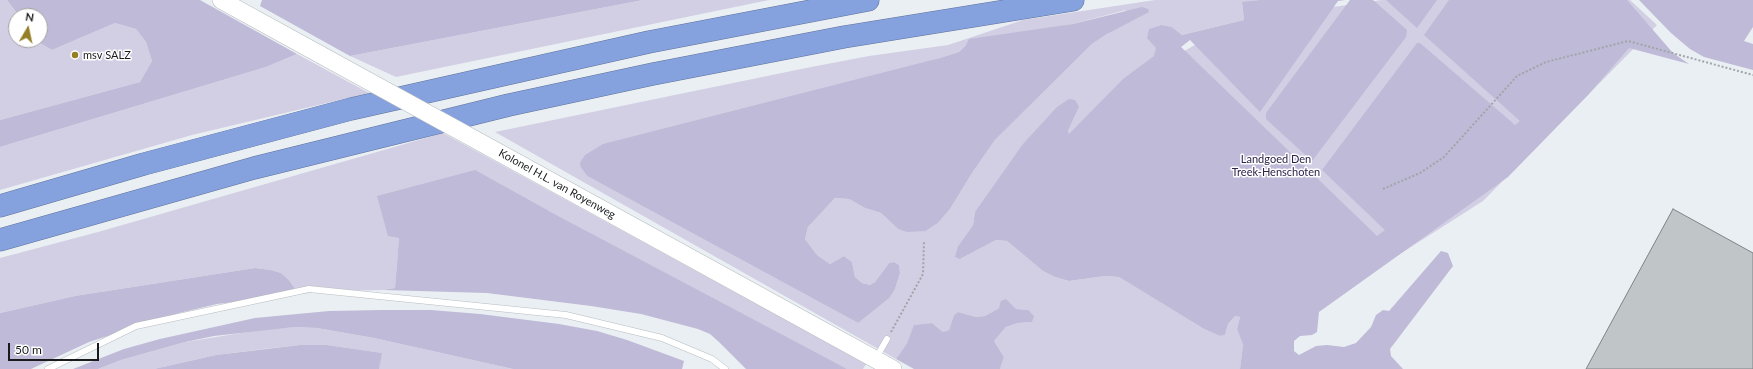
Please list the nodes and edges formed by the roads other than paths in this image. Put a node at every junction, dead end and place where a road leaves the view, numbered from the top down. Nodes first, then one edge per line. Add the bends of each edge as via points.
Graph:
1 (868, 0) edge
2 (1073, 0) edge
3 (224, 1) edge
4 (0, 206) edge
5 (0, 240) edge
6 (887, 339) road end
7 (876, 359) junction
8 (48, 369) edge
9 (725, 369) edge
10 (893, 369) edge

1 - 4 highway via 649,42 351,109 144,164
2 - 5 highway via 844,37 509,105 254,168
3 - 7 street, Kolonel H.L. van Royenweg, bridge
6 - 7 lane
7 - 10 street, Kolonel H.L. van Royenweg
8 - 9 lane via 136,326 310,290 566,315 662,338 712,358

